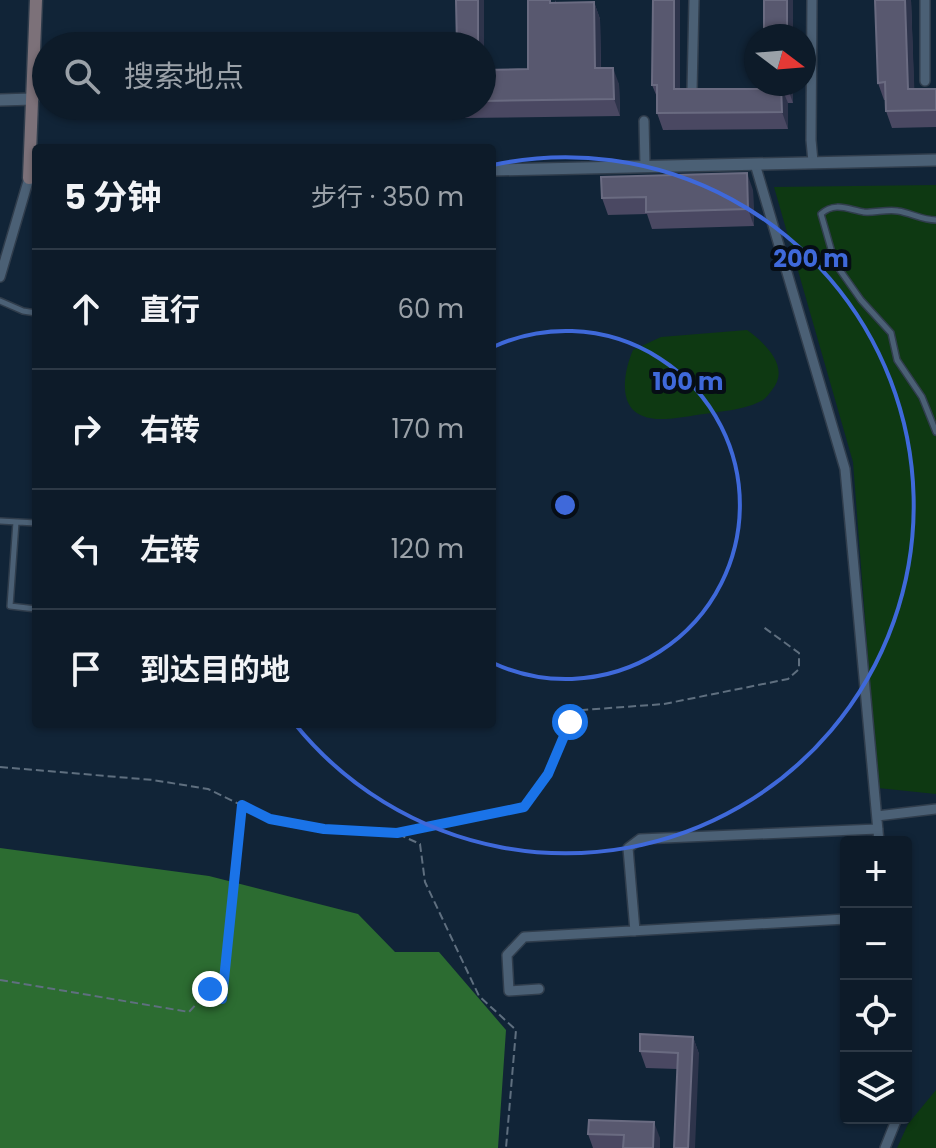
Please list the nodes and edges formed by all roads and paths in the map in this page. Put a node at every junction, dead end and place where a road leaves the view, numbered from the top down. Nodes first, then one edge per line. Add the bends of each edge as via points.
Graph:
1 (36, 0) edge
2 (694, 0) edge
3 (812, 0) edge
4 (925, 0) edge
5 (35, 32) edge
6 (925, 81) dead end
7 (692, 91) edge
8 (32, 99) edge
9 (0, 100) edge
10 (33, 120) edge
11 (644, 121) dead end
12 (33, 144) edge
13 (936, 160) edge
14 (813, 162) junction
15 (755, 164) junction
16 (645, 166) junction
17 (496, 170) edge
18 (32, 181) edge
19 (936, 220) edge
20 (0, 277) edge
21 (0, 301) edge
22 (32, 312) edge
23 (936, 432) edge
24 (0, 521) edge
25 (16, 522) junction
26 (32, 523) edge
27 (32, 609) edge
28 (762, 626) dead end
29 (0, 767) edge
30 (242, 805) junction
31 (936, 809) edge
32 (877, 816) junction
33 (878, 829) junction
34 (397, 833) junction
35 (879, 836) edge
36 (840, 919) edge
37 (635, 931) junction
38 (0, 980) edge
39 (539, 989) dead end
40 (895, 1124) edge
41 (506, 1148) edge
42 (885, 1148) edge

1 - 5 main road
2 - 7 street
3 - 14 street
4 - 6 street
8 - 9 street
10 - 12 main road
11 - 16 street
13 - 14 street
14 - 15 street
15 - 16 street
15 - 32 street via 845,469
16 - 17 street
18 - 20 street
19 - 23 lane via 847,207 827,208 821,214 835,263 891,333 897,360 922,397
21 - 22 lane
24 - 25 lane
25 - 26 lane
25 - 27 lane via 10,606
28 - 34 path via 799,653 799,669 788,679 664,704 583,710 570,722 548,774 524,807
29 - 30 path via 153,780 208,789
30 - 34 path via 270,819 324,829
30 - 38 path via 222,999 210,989 189,1012
31 - 32 street
32 - 33 street
33 - 35 street
33 - 37 street via 640,839 628,848
34 - 41 path via 420,844 425,882 479,996 516,1030
36 - 37 street
37 - 39 street via 524,937 507,955 509,991
40 - 42 street

